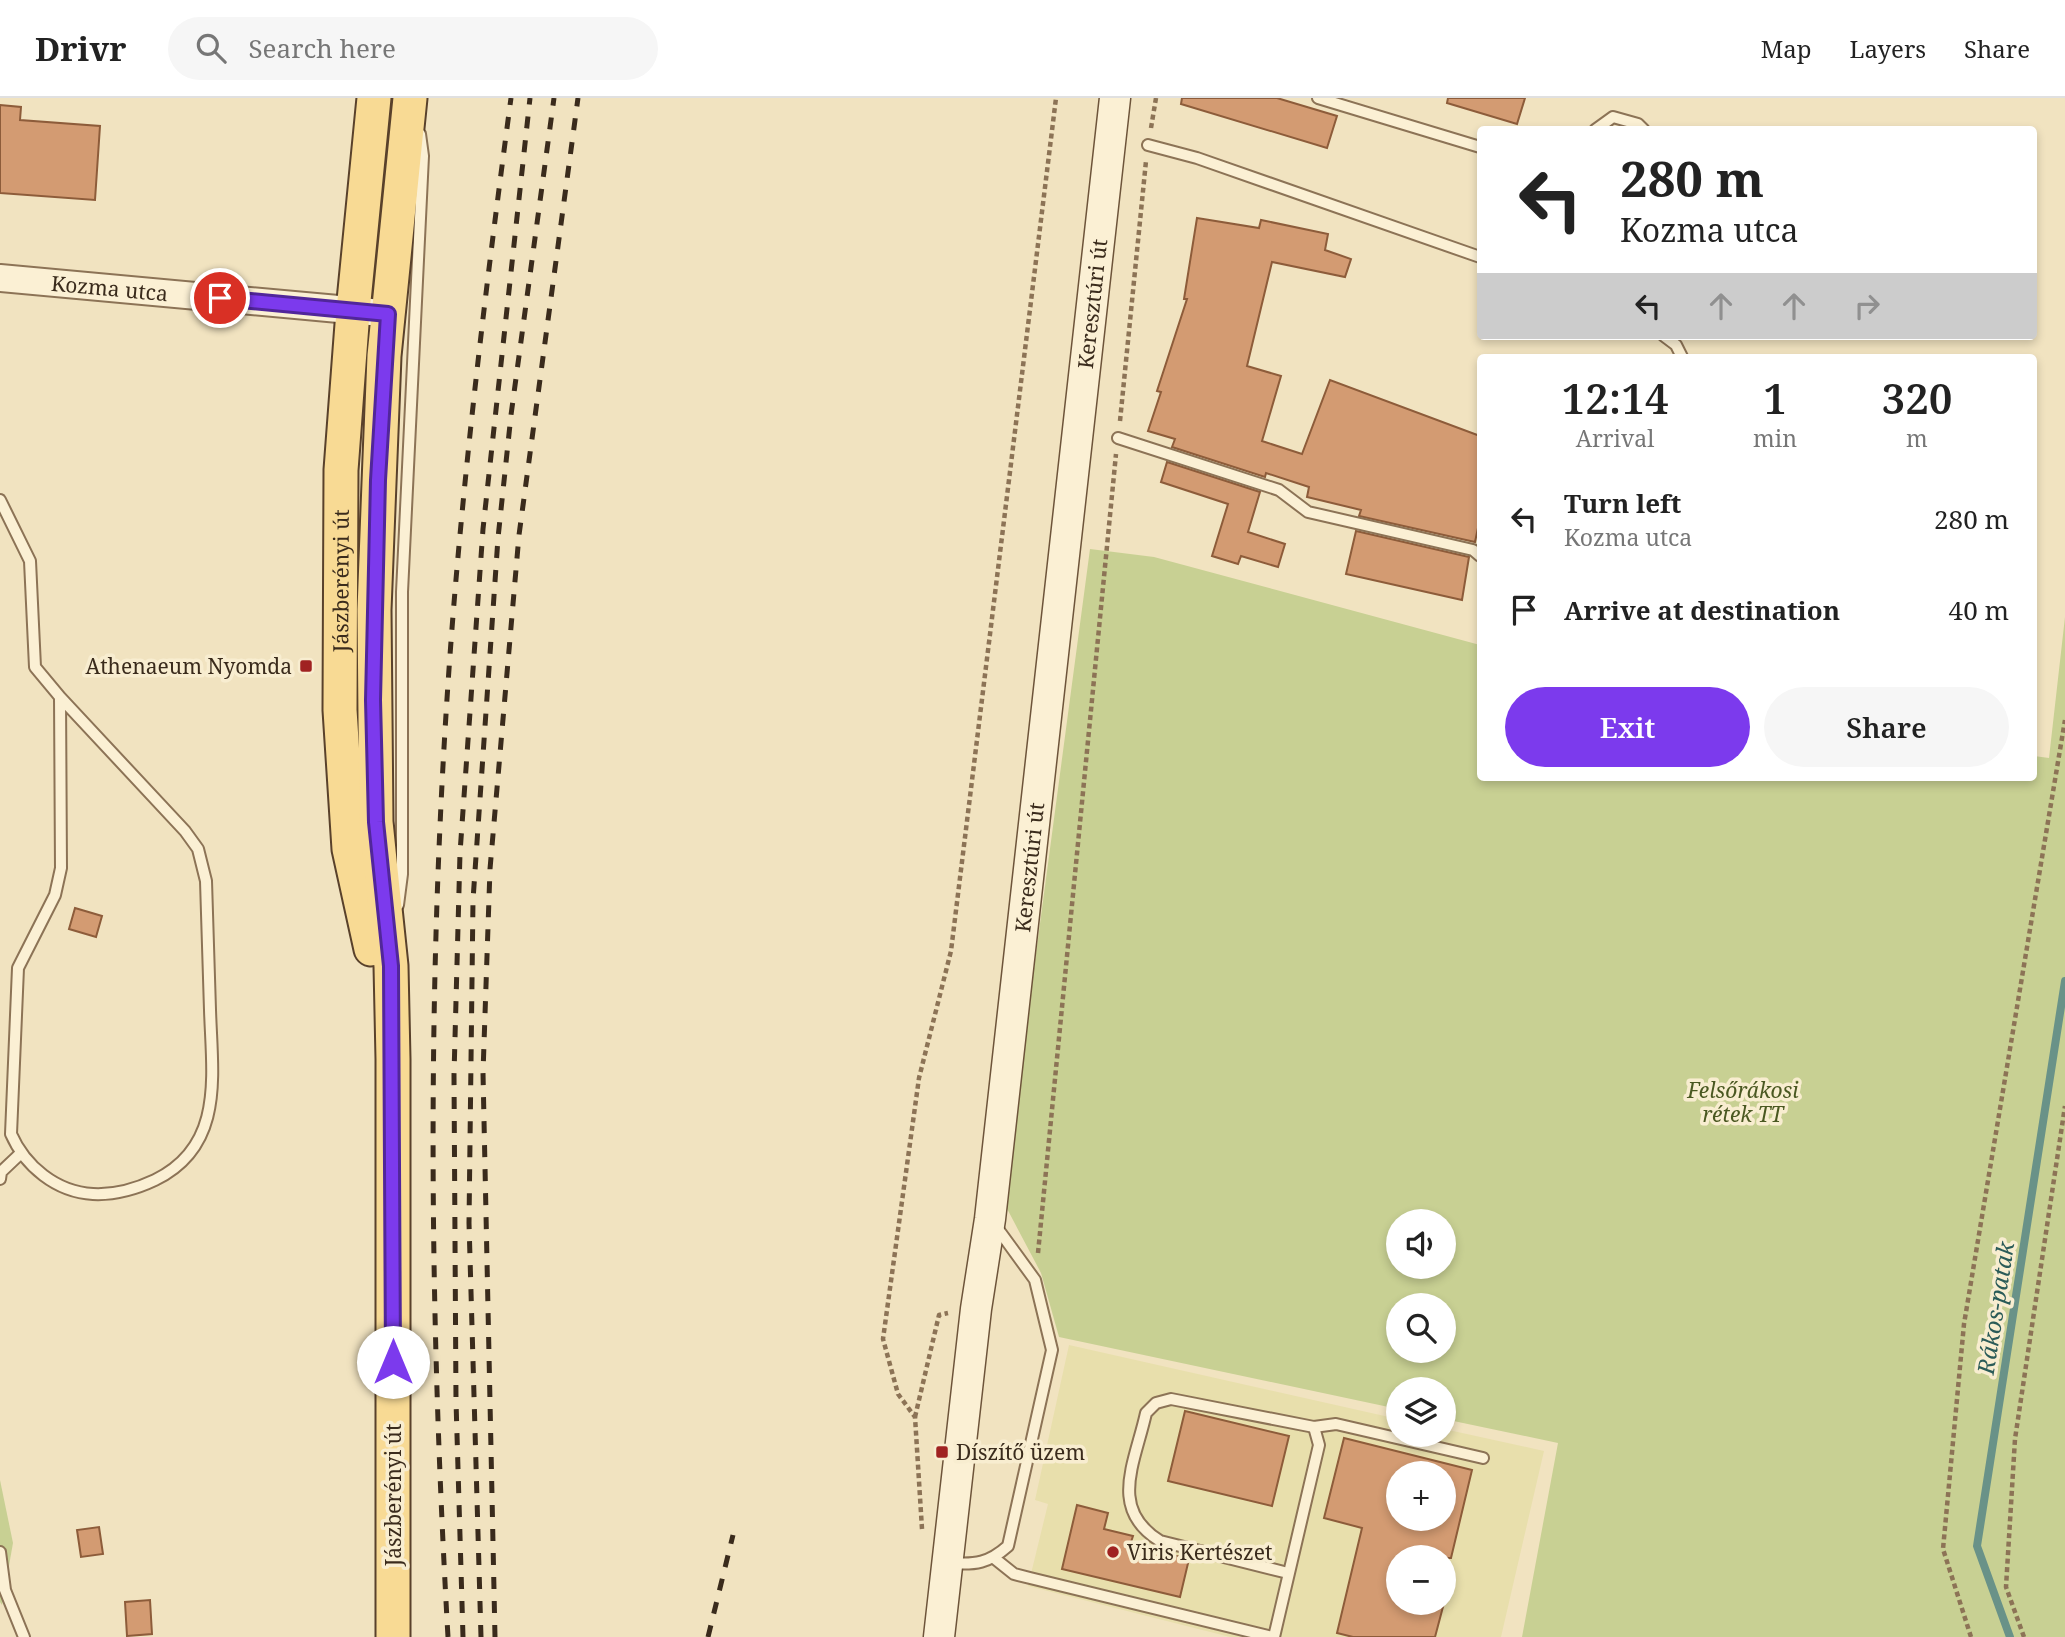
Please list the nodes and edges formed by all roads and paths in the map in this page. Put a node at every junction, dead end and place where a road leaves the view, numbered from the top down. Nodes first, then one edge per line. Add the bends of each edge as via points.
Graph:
1 (374, 98) edge
2 (412, 98) edge
3 (1056, 98) edge
4 (1115, 98) edge
5 (1156, 98) edge
6 (1318, 98) edge
7 (1601, 126) edge
8 (1640, 126) edge
9 (1148, 145) junction
10 (1477, 146) edge
11 (1477, 256) edge
12 (0, 278) edge
13 (353, 311) junction
14 (388, 314) junction
15 (1669, 340) edge
16 (1680, 354) edge
17 (1118, 438) junction
18 (0, 500) edge
19 (1477, 553) edge
20 (60, 698) junction
21 (2065, 720) edge
22 (391, 966) junction
23 (393, 1059) junction
24 (2065, 1106) edge
25 (20, 1154) junction
26 (0, 1179) edge
27 (990, 1219) junction
28 (1035, 1280) junction
29 (976, 1309) junction
30 (915, 1418) junction
31 (1314, 1427) junction
32 (1483, 1458) dead end
33 (922, 1542) dead end
34 (0, 1552) edge
35 (994, 1558) junction
36 (948, 1563) junction
37 (1289, 1573) junction
38 (24, 1637) edge
39 (393, 1637) edge
40 (939, 1637) edge
41 (1273, 1637) edge
42 (1971, 1637) edge
43 (2024, 1637) edge

1 - 13 main road, Jászberényi út
2 - 14 main road, Jászberényi út
2 - 22 lane, Jászberényi út via 423,156 402,592 402,874
3 - 30 path via 950,951 919,1078 883,1339 898,1394
4 - 27 main road, Keresztúri út
5 - 9 path
6 - 10 lane
7 - 8 lane via 1613,117
9 - 11 lane
9 - 17 path
12 - 13 street, Kozma utca
13 - 14 street, Kozma utca
13 - 23 main road, Jászberényi út via 341,471 342,774 349,849
14 - 22 main road, Jászberényi út via 378,480 373,700 376,822
15 - 16 lane
17 - 19 lane via 1279,490 1308,513
17 - 28 path
18 - 20 lane via 30,561 35,667
20 - 25 lane via 61,868 55,895 18,968 11,1134
20 - 25 lane via 198,849 206,881 212,1088 198,1142 180,1164 144,1185 107,1193 78,1192 32,1168
21 - 42 path via 1964,1324 1943,1549
22 - 23 main road, Jászberényi út
23 - 39 main road, Jászberényi út
24 - 43 path via 2015,1439 2006,1587
25 - 26 lane via 1,1172
27 - 28 lane
27 - 29 main road, Keresztúri út
28 - 35 lane via 1052,1350 1008,1546
29 - 30 path via 939,1315
29 - 36 main road, Keresztúri út
30 - 33 path
31 - 32 lane via 1336,1424
31 - 37 lane via 1319,1446
31 - 37 lane via 1171,1398 1156,1403 1146,1413 1127,1502 1142,1530 1160,1541
34 - 38 lane via 5,1590
35 - 36 lane via 975,1565
35 - 41 lane via 1014,1574
36 - 40 main road, Keresztúri út
37 - 41 lane

